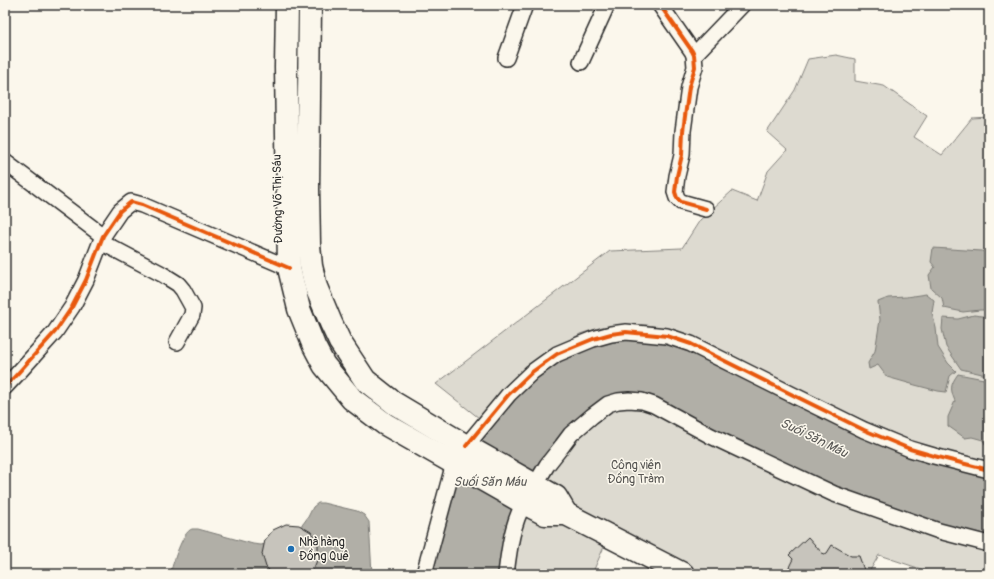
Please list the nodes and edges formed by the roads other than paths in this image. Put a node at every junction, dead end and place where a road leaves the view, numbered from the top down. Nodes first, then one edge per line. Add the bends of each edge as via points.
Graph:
1 (287, 5) edge
2 (310, 5) edge
3 (525, 5) edge
4 (607, 5) edge
5 (660, 5) edge
6 (742, 5) edge
7 (694, 55) junction
8 (506, 58) dead end
9 (581, 62) dead end
10 (5, 162) edge
11 (706, 209) dead end
12 (102, 239) junction
13 (289, 268) junction
14 (177, 342) dead end
15 (5, 387) edge
16 (460, 454) junction
17 (989, 470) edge
18 (529, 494) junction
19 (989, 544) edge
20 (424, 574) edge
21 (506, 574) edge
22 (683, 574) edge

1 - 13 main road, Đường Võ Thị Sáu
2 - 16 main road via 309,238 316,287 340,342 365,380
3 - 8 street
4 - 9 street
5 - 7 street
6 - 7 street
7 - 11 street via 695,67 689,87 682,155 675,192 681,202
10 - 12 street
12 - 13 street via 120,211 131,202 142,204
12 - 14 street via 178,284 183,290 193,308 192,315
12 - 15 street via 72,307 55,332
13 - 16 main road, Đường Võ Thị Sáu via 299,309 314,346 324,365 352,399 386,424
16 - 17 street via 509,394 532,372 558,354 582,343 626,332 668,336 691,344 864,430 910,449
16 - 18 main road
16 - 20 street
18 - 19 street via 571,434 596,412 618,401 642,401 834,494 939,531
18 - 21 street via 520,511 510,544
18 - 22 main road via 556,498 566,514

